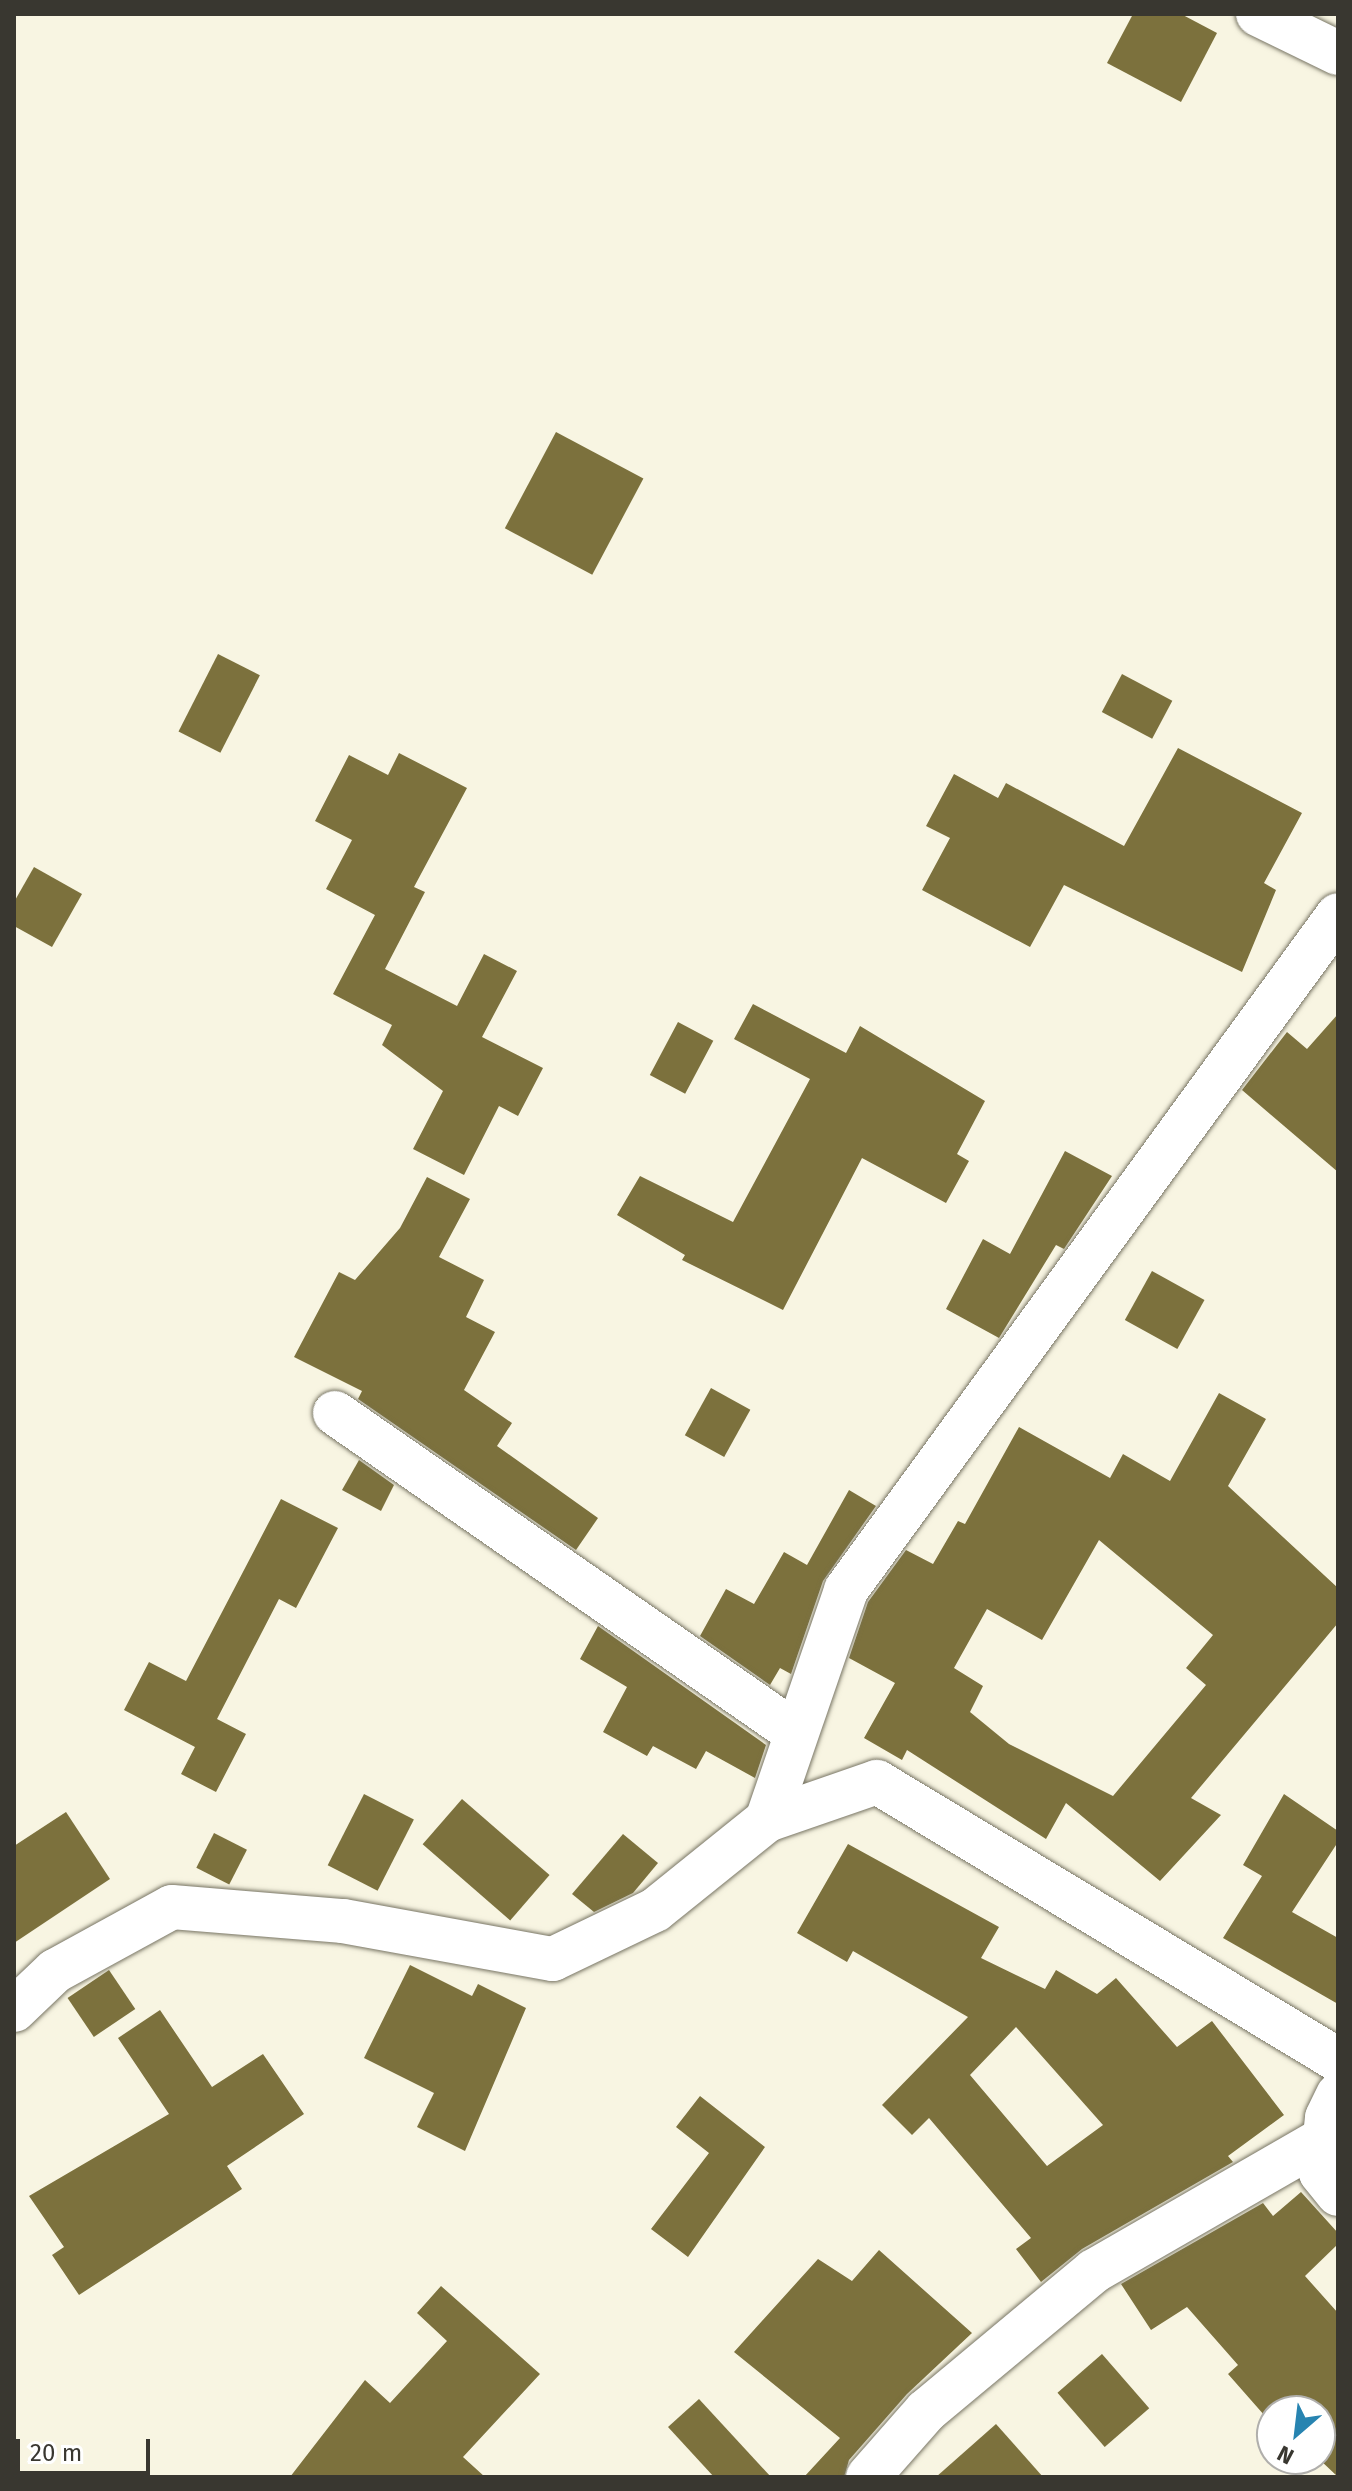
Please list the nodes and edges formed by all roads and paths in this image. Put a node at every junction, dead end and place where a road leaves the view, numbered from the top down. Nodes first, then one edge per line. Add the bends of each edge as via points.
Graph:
1 (1258, 14) edge
2 (1338, 53) edge
3 (1338, 915) edge
4 (335, 1413) dead end
5 (796, 1733) junction
6 (767, 1820) junction
7 (14, 2010) edge
8 (1338, 2060) edge
9 (1338, 2095) edge
10 (1325, 2138) junction
11 (1338, 2194) edge
12 (868, 2477) edge

1 - 2 street
3 - 5 street via 846,1590
4 - 5 street
5 - 6 street
6 - 7 street via 655,1910 553,1959 343,1921 172,1907 55,1971
6 - 8 street via 877,1782
9 - 10 street
10 - 11 street via 1321,2173
10 - 12 street via 1094,2271 926,2411

